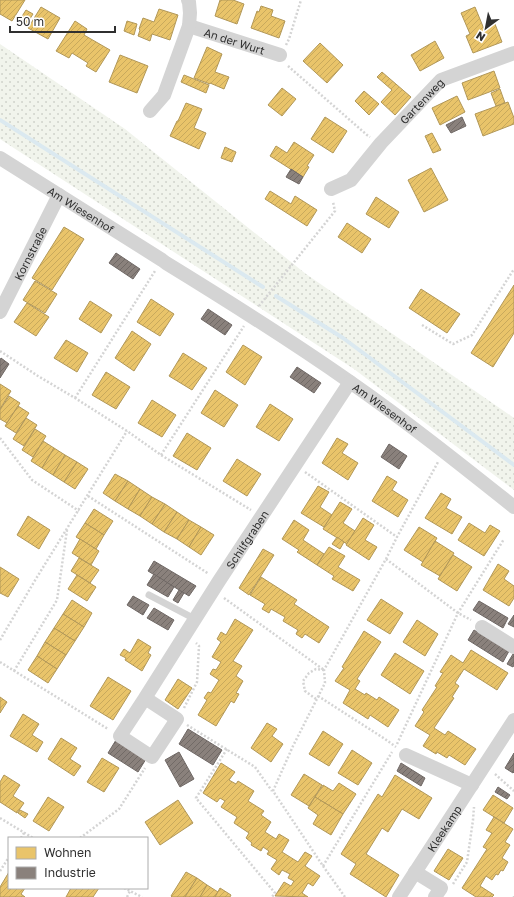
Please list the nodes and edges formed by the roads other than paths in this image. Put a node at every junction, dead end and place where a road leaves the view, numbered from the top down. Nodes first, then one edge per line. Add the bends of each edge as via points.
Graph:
1 (188, 0) edge
2 (189, 26) junction
3 (514, 53) edge
4 (280, 55) road end
5 (150, 111) dead end
6 (0, 158) edge
7 (332, 193) road end
8 (59, 195) junction
9 (0, 312) edge
10 (350, 382) junction
11 (514, 507) edge
12 (149, 595) dead end
13 (191, 625) junction
14 (482, 627) dead end
15 (514, 647) edge
16 (145, 698) junction
17 (514, 720) edge
18 (401, 751) road end
19 (468, 790) junction
20 (416, 872) junction
21 (399, 897) edge
22 (435, 897) edge

1 - 2 street
2 - 4 street, An der Wurt
2 - 5 street via 164,94
3 - 7 street, Gartenweg via 441,80 351,180
6 - 8 street, Am Wiesenhof
8 - 9 street, Kornstraße
8 - 10 street, Am Wiesenhof via 251,316
10 - 11 street, Am Wiesenhof via 444,451
10 - 13 street, Schilfgraben
12 - 13 lane
13 - 16 street, Schilfgraben
14 - 15 street
16 - 16 street, Schilfgraben via 177,719 152,758 120,736
17 - 19 street, Kleekamp
18 - 19 street
19 - 20 street, Kleekamp
20 - 21 street, Kleekamp
20 - 22 street via 441,888

